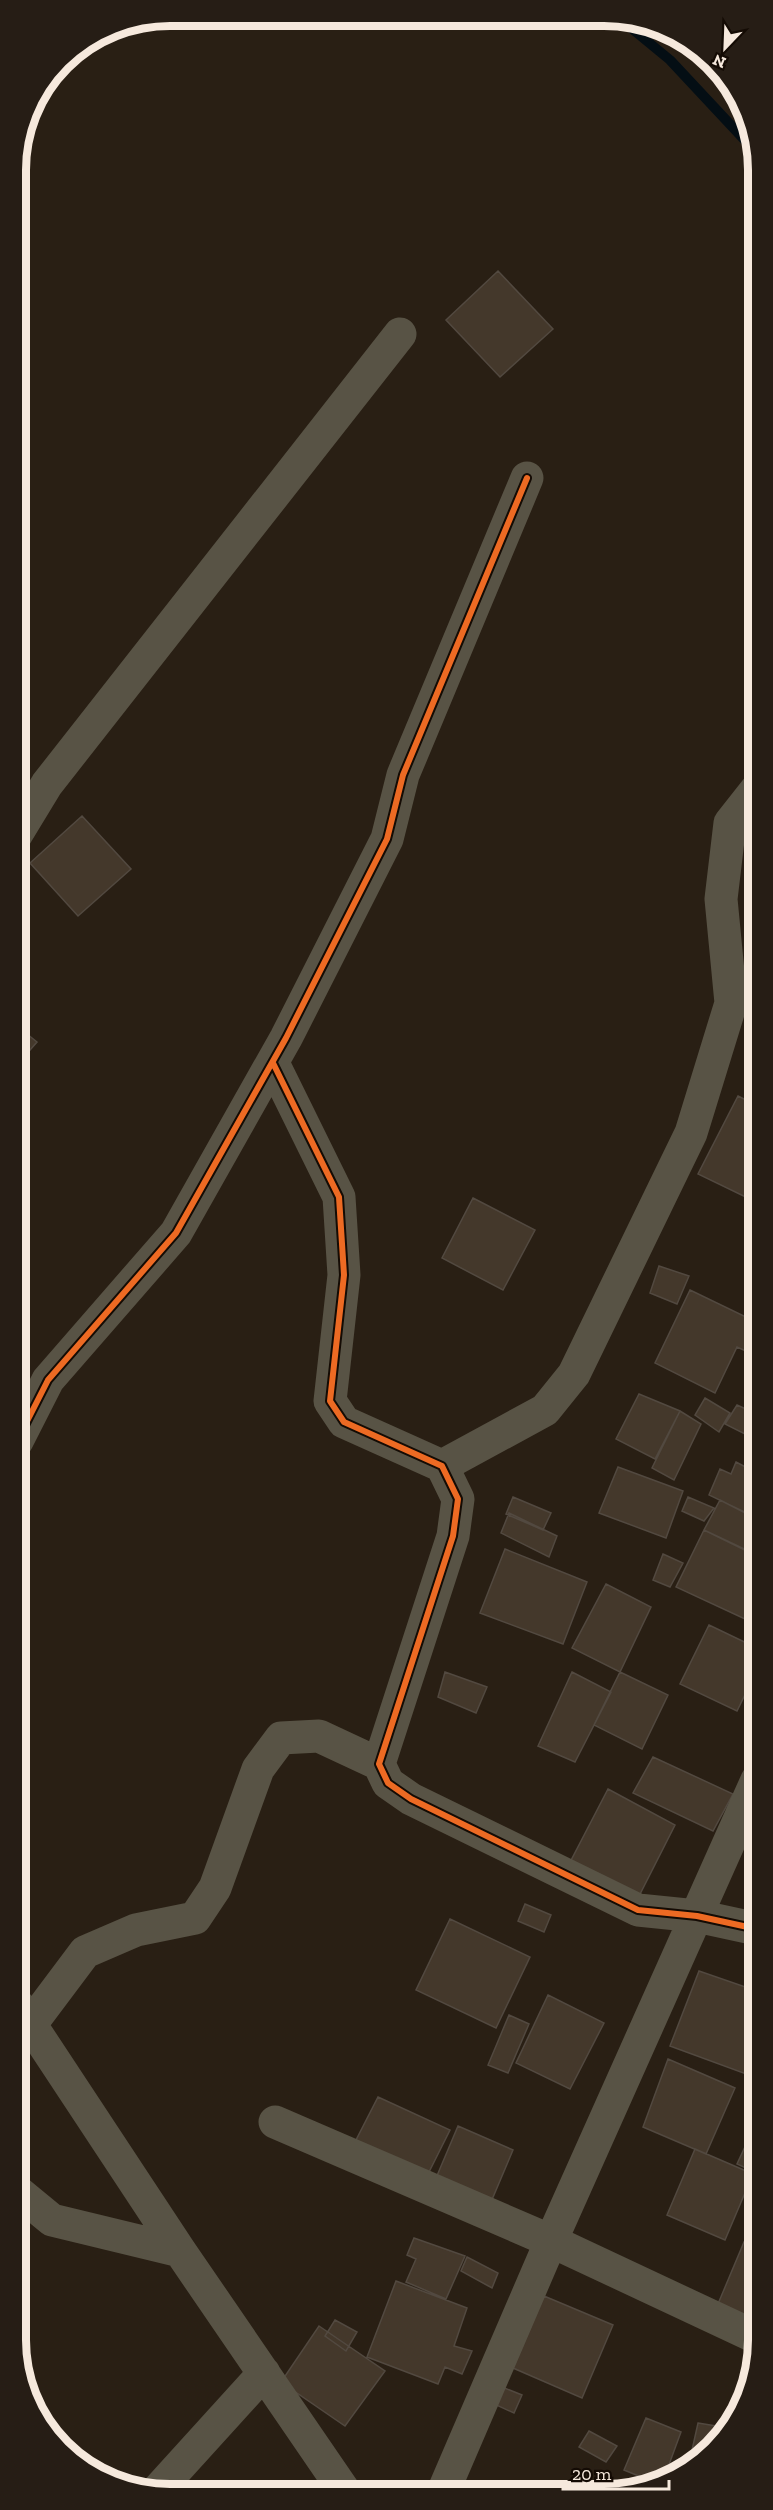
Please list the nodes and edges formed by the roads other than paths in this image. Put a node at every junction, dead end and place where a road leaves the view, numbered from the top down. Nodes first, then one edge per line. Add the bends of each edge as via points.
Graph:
1 (400, 334) dead end
2 (527, 478) dead end
3 (748, 801) edge
4 (26, 819) edge
5 (273, 1063) junction
6 (26, 1423) edge
7 (442, 1466) junction
8 (379, 1764) junction
9 (747, 1802) edge
10 (697, 1916) junction
11 (747, 1927) edge
12 (26, 2012) edge
13 (26, 2017) edge
14 (275, 2122) dead end
15 (26, 2199) edge
16 (26, 2215) edge
17 (52, 2220) junction
18 (551, 2241) junction
19 (180, 2251) junction
20 (747, 2333) edge
21 (264, 2373) junction
22 (164, 2484) edge
23 (340, 2484) edge
24 (446, 2484) edge

1 - 4 street via 47,784
2 - 5 street via 403,775 387,839
3 - 7 street via 730,823 721,899 731,1003 691,1133 574,1374 545,1410
5 - 6 street via 176,1233 48,1380
5 - 7 street via 339,1197 344,1275 330,1401 344,1422
7 - 8 street via 458,1499 453,1536
8 - 10 street via 388,1783 411,1799 638,1910
8 - 12 street via 319,1736 281,1738 258,1769 215,1888 195,1918 136,1930 85,1952
9 - 10 street
10 - 11 street
10 - 18 street
13 - 19 street
14 - 18 street
15 - 17 street
16 - 17 street
17 - 19 street
18 - 20 street
18 - 24 street
19 - 21 street
21 - 22 street
21 - 23 street

